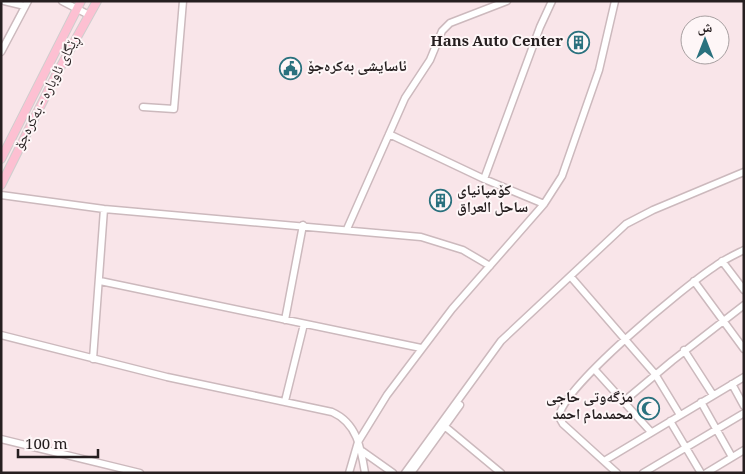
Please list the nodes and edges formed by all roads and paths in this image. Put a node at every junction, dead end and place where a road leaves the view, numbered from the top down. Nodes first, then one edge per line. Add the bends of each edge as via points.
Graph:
1 (4, 1) edge
2 (62, 1) edge
3 (81, 1) edge
4 (97, 1) edge
5 (182, 1) edge
6 (507, 1) edge
7 (552, 1) edge
8 (615, 1) edge
9 (26, 4) edge
10 (77, 9) junction
11 (89, 15) junction
12 (1, 52) edge
13 (143, 106) dead end
14 (389, 134) junction
15 (1, 159) edge
16 (744, 174) edge
17 (3, 177) edge
18 (484, 179) junction
19 (1, 185) edge
20 (1, 195) edge
21 (544, 204) junction
22 (104, 209) junction
23 (303, 225) junction
24 (347, 229) junction
25 (744, 250) edge
26 (722, 261) junction
27 (490, 266) junction
28 (572, 278) junction
29 (100, 281) junction
30 (694, 281) junction
31 (744, 290) edge
32 (744, 305) edge
33 (284, 320) junction
34 (723, 320) junction
35 (304, 324) junction
36 (1, 335) edge
37 (626, 339) junction
38 (421, 348) junction
39 (684, 350) junction
40 (744, 350) edge
41 (93, 359) junction
42 (595, 370) junction
43 (655, 374) junction
44 (744, 377) edge
45 (732, 384) junction
46 (713, 395) junction
47 (285, 401) junction
48 (623, 402) junction
49 (701, 402) junction
50 (744, 406) edge
51 (744, 413) edge
52 (680, 415) junction
53 (670, 420) junction
54 (443, 424) junction
55 (717, 429) junction
56 (651, 432) junction
57 (1, 439) edge
58 (358, 442) junction
59 (686, 447) junction
60 (744, 450) edge
61 (362, 451) junction
62 (732, 457) junction
63 (604, 461) junction
64 (140, 473) edge
65 (349, 473) edge
66 (365, 473) edge
67 (393, 473) edge
68 (405, 473) edge
69 (411, 473) edge
70 (501, 473) edge
71 (617, 473) edge
72 (643, 473) edge
73 (701, 473) edge
74 (706, 473) edge

1 - 9 street
2 - 10 street
3 - 10 main road
4 - 11 main road, ڕێگای ئاوبارە - بەکرەجۆ
5 - 13 street via 174,108
6 - 14 street via 450,23 442,31 430,60 404,98
7 - 18 street
8 - 21 street via 599,70 574,148 562,176
9 - 12 street
10 - 11 street
10 - 15 main road
11 - 17 main road, ڕێگای ئاوبارە - بەکرەجۆ
14 - 18 street
14 - 24 street
16 - 28 street via 634,222
17 - 19 main road, ڕێگای ئاوبارە - بەکرەجۆ
18 - 21 street
20 - 22 street
21 - 27 street
22 - 23 street
22 - 29 street
23 - 24 street
23 - 33 street
24 - 27 street via 430,239 463,250
25 - 26 street
26 - 30 street
26 - 31 street
27 - 38 street
28 - 37 street
28 - 54 street via 503,343
29 - 33 street
29 - 41 street
30 - 34 street
30 - 37 street
32 - 34 street
33 - 35 street
34 - 39 street
34 - 40 street
35 - 38 street
35 - 47 street
36 - 41 street
37 - 42 street
37 - 43 street
38 - 58 street via 377,409
39 - 43 street
39 - 46 street
41 - 47 street
42 - 48 street
42 - 63 street via 569,398 559,417
43 - 48 street
43 - 52 street
44 - 45 street
45 - 46 street
45 - 50 street
46 - 49 street
47 - 58 street via 342,417 354,430
48 - 56 street
49 - 52 street
49 - 55 street
51 - 55 street
52 - 53 street
53 - 56 street
53 - 59 street
54 - 68 street
54 - 69 street
54 - 70 street
55 - 59 street
55 - 62 street
56 - 63 street
57 - 64 street
58 - 61 street
58 - 65 street
59 - 72 street
59 - 73 street
60 - 62 street
61 - 66 street
61 - 67 street
62 - 74 street
63 - 71 street

